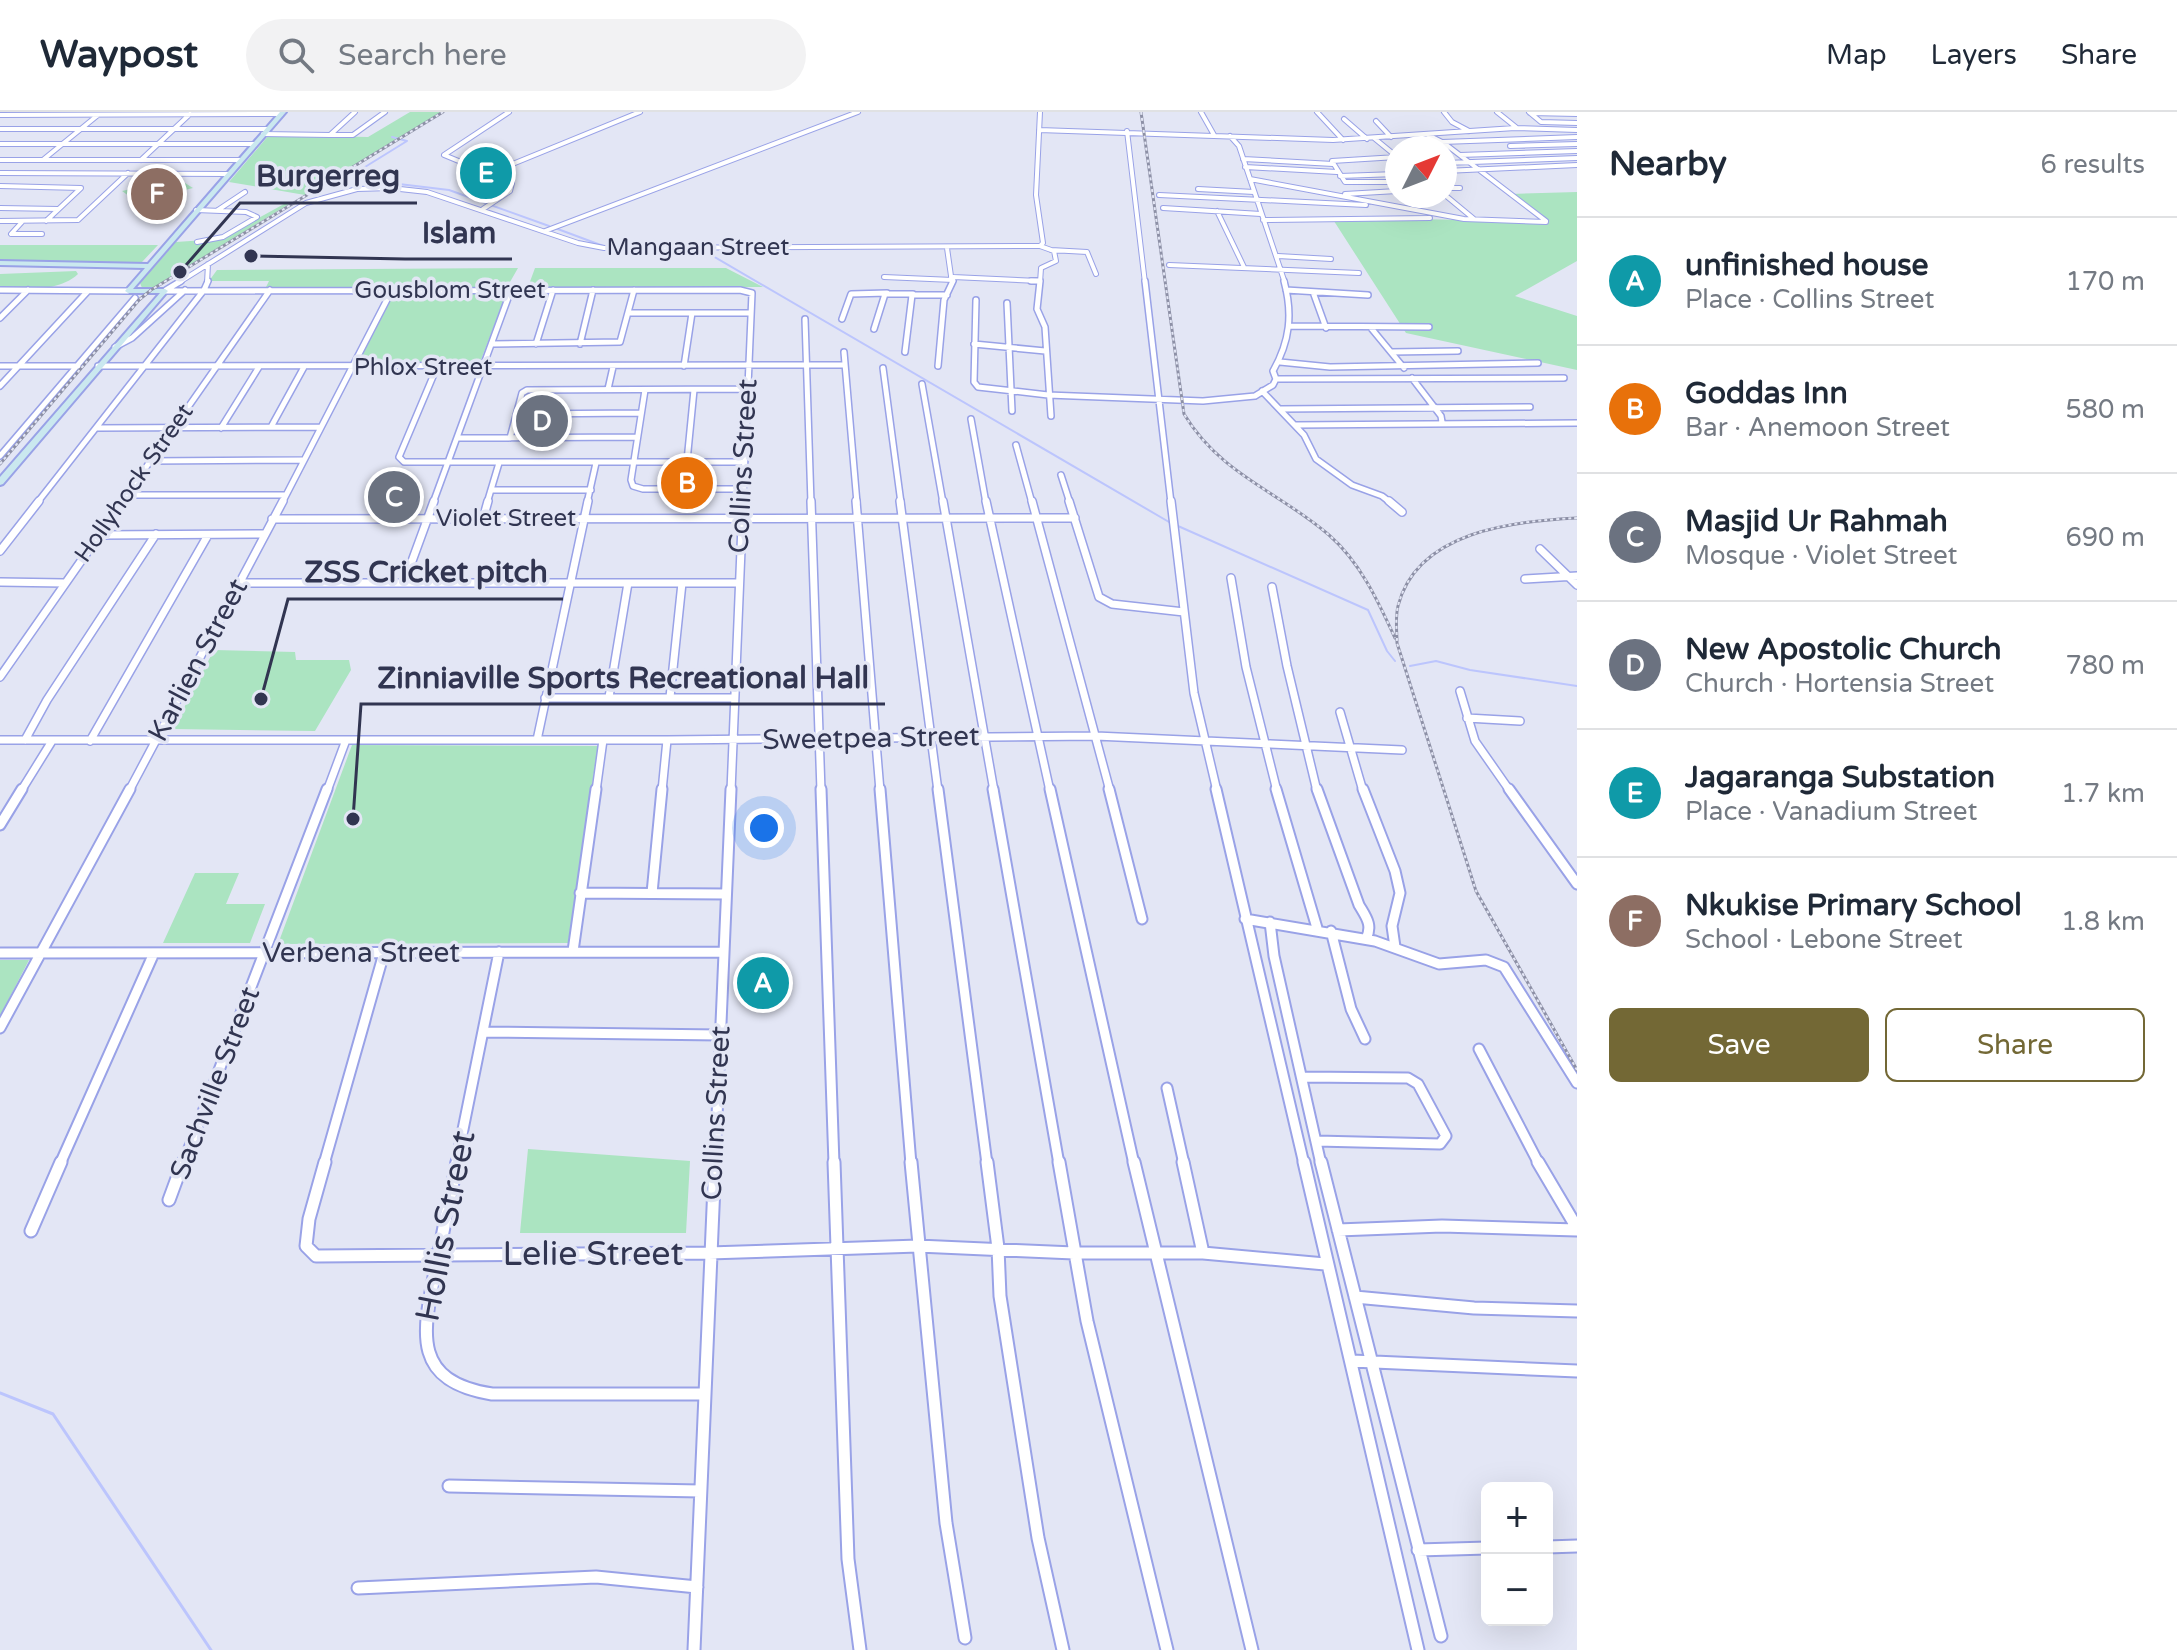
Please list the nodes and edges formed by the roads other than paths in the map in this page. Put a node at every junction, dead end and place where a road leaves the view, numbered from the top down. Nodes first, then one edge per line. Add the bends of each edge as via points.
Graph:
1 (355, 112) edge
2 (385, 112) edge
3 (509, 112) edge
4 (640, 112) edge
5 (858, 112) edge
6 (1040, 112) edge
7 (1201, 112) edge
8 (1317, 112) edge
9 (1444, 112) edge
10 (1497, 112) edge
11 (1529, 112) edge
12 (10, 113) edge
13 (100, 113) edge
14 (190, 113) edge
15 (282, 113) edge
16 (1577, 114) edge
17 (0, 118) edge
18 (1344, 119) dead end
19 (1376, 121) dead end
20 (1577, 123) edge
21 (1520, 128) junction
22 (0, 129) edge
23 (81, 129) junction
24 (174, 129) junction
25 (1039, 130) junction
26 (1577, 130) edge
27 (1127, 131) junction
28 (1470, 131) junction
29 (266, 132) junction
30 (1427, 134) junction
31 (326, 135) junction
32 (1214, 135) junction
33 (1230, 136) junction
34 (1390, 136) edge
35 (1403, 136) edge
36 (1431, 136) edge
37 (1385, 137) edge
38 (1538, 137) junction
39 (1577, 137) edge
40 (1374, 138) junction
41 (1367, 139) junction
42 (1343, 140) junction
43 (1457, 141) edge
44 (0, 144) edge
45 (62, 144) junction
46 (158, 144) junction
47 (255, 144) junction
48 (1549, 144) junction
49 (1577, 144) edge
50 (1510, 146) dead end
51 (1385, 147) edge
52 (1560, 151) junction
53 (1577, 151) edge
54 (1459, 155) joint
55 (1385, 158) edge
56 (1570, 158) junction
57 (1243, 159) junction
58 (0, 160) edge
59 (43, 160) junction
60 (141, 160) junction
61 (240, 160) junction
62 (1577, 162) edge
63 (1457, 163) edge
64 (1469, 163) junction
65 (1333, 164) junction
66 (1245, 167) junction
67 (1478, 170) junction
68 (1457, 171) edge
69 (492, 172) junction
70 (0, 173) edge
71 (27, 173) junction
72 (128, 173) junction
73 (228, 174) junction
74 (1338, 174) junction
75 (1385, 174) edge
76 (1250, 179) junction
77 (1385, 182) edge
78 (1, 187) edge
79 (1198, 189) dead end
80 (245, 192) dead end
81 (1254, 192) junction
82 (1385, 192) edge
83 (1159, 195) dead end
84 (1336, 195) junction
85 (1256, 200) junction
86 (1385, 205) edge
87 (1385, 205) edge
88 (1457, 205) edge
89 (0, 208) edge
90 (1163, 208) dead end
91 (1401, 208) edge
92 (58, 209) junction
93 (483, 209) junction
94 (196, 210) junction
95 (218, 210) junction
96 (1217, 211) junction
97 (1442, 216) junction
98 (1262, 217) junction
99 (1474, 220) junction
100 (0, 221) edge
101 (22, 221) junction
102 (45, 221) junction
103 (545, 231) junction
104 (42, 234) dead end
105 (197, 242) dead end
106 (1040, 246) junction
107 (947, 248) junction
108 (1051, 250) junction
109 (1278, 256) junction
110 (1331, 259) dead end
111 (0, 263) edge
112 (208, 264) junction
113 (1169, 265) dead end
114 (101, 266) junction
115 (127, 266) junction
116 (146, 266) junction
117 (1244, 267) junction
118 (1282, 269) junction
119 (0, 272) edge
120 (1359, 273) dead end
121 (1096, 274) dead end
122 (139, 275) junction
123 (884, 277) dead end
124 (953, 278) junction
125 (1039, 281) junction
126 (0, 290) edge
127 (28, 290) junction
128 (185, 290) junction
129 (204, 290) junction
130 (270, 290) junction
131 (392, 290) junction
132 (511, 290) junction
133 (553, 290) junction
134 (593, 290) junction
135 (634, 290) junction
136 (1286, 290) junction
137 (88, 291) junction
138 (128, 291) junction
139 (165, 291) junction
140 (748, 291) joint
141 (1313, 292) junction
142 (888, 293) junction
143 (913, 294) junction
144 (947, 295) junction
145 (1368, 295) dead end
146 (135, 298) dead end
147 (976, 300) dead end
148 (1007, 303) dead end
149 (630, 313) junction
150 (692, 313) junction
151 (751, 313) junction
152 (0, 318) edge
153 (805, 319) dead end
154 (842, 319) dead end
155 (1290, 326) junction
156 (1429, 327) dead end
157 (1326, 328) junction
158 (1371, 328) junction
159 (874, 329) dead end
160 (492, 344) junction
161 (536, 344) junction
162 (580, 344) junction
163 (974, 344) junction
164 (115, 347) junction
165 (1010, 348) junction
166 (1045, 351) junction
167 (1458, 351) dead end
168 (844, 352) dead end
169 (905, 352) dead end
170 (1391, 352) junction
171 (1280, 362) junction
172 (1538, 363) dead end
173 (805, 365) junction
174 (844, 365) junction
175 (0, 366) edge
176 (18, 366) junction
177 (78, 366) junction
178 (98, 366) junction
179 (351, 366) junction
180 (684, 366) junction
181 (748, 366) junction
182 (938, 366) dead end
183 (1402, 366) junction
184 (144, 367) junction
185 (216, 367) junction
186 (259, 367) junction
187 (304, 367) junction
188 (437, 367) junction
189 (483, 367) junction
190 (613, 367) junction
191 (883, 368) dead end
192 (1564, 378) dead end
193 (1276, 379) junction
194 (1412, 379) junction
195 (922, 384) dead end
196 (0, 386) edge
197 (608, 389) junction
198 (746, 389) junction
199 (645, 390) junction
200 (694, 390) junction
201 (1010, 391) junction
202 (1262, 391) junction
203 (1048, 395) junction
204 (1158, 399) junction
205 (1434, 407) junction
206 (1530, 407) dead end
207 (1280, 409) junction
208 (1012, 411) dead end
209 (641, 413) junction
210 (517, 414) junction
211 (1051, 416) dead end
212 (971, 419) dead end
213 (1442, 422) junction
214 (1577, 423) edge
215 (1295, 425) junction
216 (271, 427) junction
217 (320, 427) junction
218 (96, 428) junction
219 (171, 428) junction
220 (221, 428) junction
221 (637, 437) junction
222 (457, 438) junction
223 (510, 438) junction
224 (1016, 445) dead end
225 (0, 456) edge
226 (302, 460) junction
227 (149, 461) junction
228 (687, 461) junction
229 (448, 462) junction
230 (634, 462) junction
231 (743, 462) junction
232 (499, 463) junction
233 (596, 463) junction
234 (1061, 475) dead end
235 (0, 482) edge
236 (742, 489) junction
237 (491, 490) junction
238 (591, 490) junction
239 (125, 495) junction
240 (284, 495) junction
241 (1402, 512) dead end
242 (585, 518) junction
243 (947, 518) junction
244 (989, 518) junction
245 (1036, 518) junction
246 (1075, 518) junction
247 (272, 519) junction
248 (427, 519) junction
249 (483, 519) junction
250 (740, 519) junction
251 (812, 519) junction
252 (859, 519) junction
253 (902, 519) junction
254 (156, 534) junction
255 (264, 534) junction
256 (100, 535) junction
257 (208, 535) junction
258 (1540, 549) dead end
259 (0, 551) edge
260 (1573, 576) edge
261 (1231, 578) dead end
262 (1525, 579) dead end
263 (0, 582) edge
264 (64, 583) junction
265 (241, 583) junction
266 (404, 583) junction
267 (570, 583) junction
268 (628, 583) junction
269 (682, 583) junction
270 (738, 583) junction
271 (1577, 585) edge
272 (1272, 587) dead end
273 (1184, 612) junction
274 (0, 677) edge
275 (1460, 691) dead end
276 (609, 697) junction
277 (670, 697) junction
278 (545, 698) junction
279 (734, 698) junction
280 (1340, 712) dead end
281 (1467, 718) junction
282 (1520, 721) dead end
283 (1096, 736) junction
284 (877, 737) junction
285 (933, 737) junction
286 (986, 737) junction
287 (1041, 737) junction
288 (820, 739) junction
289 (1204, 739) junction
290 (0, 740) edge
291 (25, 740) junction
292 (346, 740) junction
293 (537, 740) junction
294 (603, 740) junction
295 (667, 740) junction
296 (733, 740) junction
297 (52, 741) junction
298 (90, 741) junction
299 (154, 741) junction
300 (1262, 742) junction
301 (1305, 745) junction
302 (1349, 747) junction
303 (1402, 750) dead end
304 (0, 825) edge
305 (1577, 884) edge
306 (580, 893) junction
307 (652, 893) junction
308 (726, 894) junction
309 (1142, 919) dead end
310 (1245, 919) junction
311 (1270, 922) junction
312 (1317, 928) junction
313 (1331, 931) junction
314 (1366, 939) junction
315 (1395, 947) junction
316 (573, 951) junction
317 (499, 952) junction
318 (723, 952) junction
319 (0, 953) edge
320 (40, 953) junction
321 (154, 953) junction
322 (384, 953) junction
323 (265, 954) junction
324 (0, 1028) edge
325 (483, 1032) junction
326 (719, 1035) junction
327 (1365, 1039) dead end
328 (1479, 1049) dead end
329 (1303, 1077) junction
330 (1577, 1083) edge
331 (1167, 1088) dead end
332 (1317, 1141) junction
333 (169, 1200) dead end
334 (1577, 1229) edge
335 (1338, 1230) junction
336 (31, 1231) dead end
337 (918, 1246) junction
338 (837, 1248) junction
339 (998, 1248) junction
340 (1154, 1252) junction
341 (709, 1253) junction
342 (1074, 1253) junction
343 (1203, 1253) junction
344 (440, 1255) junction
345 (1325, 1264) junction
346 (1355, 1297) junction
347 (1577, 1311) edge
348 (1352, 1361) junction
349 (1372, 1362) junction
350 (1577, 1371) edge
351 (704, 1394) junction
352 (449, 1486) dead end
353 (700, 1491) junction
354 (1577, 1546) edge
355 (1553, 1547) edge
356 (1481, 1548) edge
357 (1418, 1550) junction
358 (697, 1587) junction
359 (358, 1588) dead end
360 (1441, 1636) dead end
361 (965, 1638) dead end
362 (694, 1650) edge
363 (860, 1650) edge
364 (1063, 1650) edge
365 (1167, 1650) edge
366 (1252, 1650) edge
367 (1418, 1650) edge

1 - 31 street
2 - 31 street via 353,135
3 - 69 street via 444,155
4 - 69 street
5 - 103 street
6 - 25 street
7 - 32 street
8 - 42 street
9 - 28 street
10 - 21 street
11 - 16 street
11 - 20 street via 1541,122
12 - 13 street
12 - 17 street
13 - 14 street
13 - 23 street
14 - 15 street
14 - 24 street
15 - 29 street
18 - 41 street
19 - 34 street
21 - 26 street
21 - 28 street
21 - 38 street
22 - 23 street
23 - 24 street
23 - 45 street
24 - 29 street
24 - 46 street
25 - 27 street
25 - 106 street
27 - 32 street
27 - 204 street
28 - 30 street
29 - 31 street
29 - 47 street
30 - 35 street
30 - 36 street
32 - 33 street
33 - 42 street
33 - 57 street
37 - 40 street
38 - 39 street
38 - 43 street
38 - 48 street
40 - 41 street
40 - 51 street
41 - 42 street
44 - 45 street
45 - 46 street
45 - 59 street
46 - 47 street
46 - 60 street
47 - 61 street
48 - 49 street
48 - 50 street
48 - 52 street
52 - 53 street
52 - 54 street
52 - 56 street
54 - 64 street
55 - 65 street
56 - 62 street
56 - 64 street
57 - 65 street
57 - 66 street
58 - 59 street
59 - 60 street
59 - 71 street
60 - 61 street
61 - 73 street
62 - 67 street
63 - 64 street
64 - 67 street
65 - 74 street
66 - 74 street
66 - 76 street
67 - 68 street
67 - 99 street via 1546,222
69 - 93 street via 513,186
70 - 71 street
71 - 72 street
72 - 73 street
72 - 102 street via 80,219
73 - 94 street
74 - 75 street
74 - 77 street via 1348,183
76 - 81 street
76 - 84 street
78 - 92 street via 81,188
79 - 81 street
80 - 95 street
81 - 85 street
82 - 84 street
83 - 85 street
84 - 86 street
85 - 87 street
85 - 98 street
88 - 99 street
89 - 92 street
90 - 96 street
91 - 97 street
92 - 102 street
93 - 103 street, Mangaan Street
93 - 112 street, Mangaan Street via 409,189 336,193 306,203
94 - 95 street
94 - 116 street
95 - 105 street via 257,217 223,237
96 - 98 street
96 - 117 street
97 - 98 street
97 - 99 street
98 - 109 street
100 - 101 street
101 - 102 street
101 - 104 street via 11,234
103 - 107 street, Mangaan Street via 604,248
106 - 107 street, Mangaan Street
106 - 108 street
107 - 124 street
108 - 121 street via 1087,252
108 - 125 street via 1056,261 1041,268
109 - 110 street
109 - 118 street
111 - 114 street
112 - 129 street
112 - 139 street, Mangaan Street
113 - 117 street
114 - 115 street
114 - 119 street
115 - 116 street
115 - 122 street
116 - 122 street
117 - 118 street
118 - 120 street
118 - 136 street
122 - 138 street
123 - 124 street
124 - 125 street
124 - 144 street
125 - 166 street via 1037,309 1045,327
126 - 127 street
127 - 137 street
127 - 152 street
128 - 129 street, Gousblom Street
128 - 139 street, Gousblom Street
128 - 164 street
129 - 130 street, Gousblom Street
129 - 184 street
130 - 131 street, Gousblom Street
130 - 185 street, Hollyhock Street
131 - 132 street, Gousblom Street
131 - 179 street, Karlien Street
132 - 133 street, Gousblom Street
132 - 160 street
133 - 134 street, Gousblom Street
133 - 161 street
134 - 135 street, Gousblom Street
134 - 162 street
135 - 140 street, Gousblom Street
135 - 149 street
136 - 141 street
136 - 155 street
137 - 138 street
137 - 176 street
138 - 139 street, Gousblom Street
139 - 164 street, Mangaan Street
140 - 151 street, Collins Street
141 - 145 street
141 - 157 street
142 - 143 street
142 - 154 street via 851,294
142 - 159 street
143 - 144 street
143 - 169 street
144 - 182 street
146 - 177 street
147 - 163 street
148 - 165 street
149 - 150 street
149 - 162 street via 622,341
150 - 151 street
150 - 180 street
151 - 181 street, Collins Street
153 - 173 street
155 - 157 street
155 - 171 street
156 - 158 street
157 - 158 street
158 - 170 street
160 - 161 street
160 - 189 street
161 - 162 street
163 - 165 street
163 - 201 street via 975,385
164 - 178 street, Mangaan Street
165 - 166 street
165 - 201 street
166 - 203 street
167 - 170 street
168 - 174 street
170 - 183 street
171 - 183 street
171 - 193 street via 1273,371
172 - 183 street
173 - 174 street, Phlox Street
173 - 181 street, Phlox Street
173 - 251 street
174 - 252 street
175 - 176 street
176 - 177 street
176 - 196 street
177 - 225 street
178 - 184 street, Phlox Street
178 - 235 street, Mangaan Street
179 - 187 street, Phlox Street
179 - 188 street, Phlox Street
179 - 217 street, Karlien Street
180 - 181 street, Phlox Street
180 - 190 street, Phlox Street
181 - 198 street, Collins Street
183 - 194 street
184 - 185 street, Phlox Street
184 - 218 street
185 - 186 street, Phlox Street
185 - 219 street, Hollyhock Street
186 - 187 street, Phlox Street
186 - 220 street
187 - 216 street
188 - 189 street, Phlox Street
188 - 229 street via 399,457 412,463
189 - 190 street, Phlox Street
189 - 222 street
190 - 197 street
191 - 253 street
192 - 194 street
193 - 194 street
193 - 202 street
194 - 205 street
195 - 243 street
197 - 199 street
197 - 210 street via 525,391
198 - 200 street
198 - 231 street, Collins Street
199 - 200 street
199 - 209 street
200 - 228 street
201 - 203 street
201 - 208 street
202 - 204 street via 1237,399
202 - 207 street
203 - 204 street
203 - 211 street
204 - 273 street
205 - 206 street
205 - 207 street
205 - 213 street
207 - 215 street
209 - 210 street
209 - 221 street
210 - 223 street
212 - 244 street
213 - 214 street
213 - 215 street
215 - 241 street via 1316,459
216 - 217 street
216 - 220 street
217 - 226 street, Karlien Street
218 - 219 street
218 - 259 street
219 - 220 street
219 - 227 street, Hollyhock Street
221 - 223 street
221 - 230 street
222 - 223 street
222 - 229 street
224 - 245 street
226 - 227 street
226 - 240 street, Karlien Street
227 - 239 street, Hollyhock Street
228 - 230 street
228 - 231 street
229 - 232 street
229 - 248 street
230 - 233 street
230 - 236 street via 631,483 637,488
231 - 236 street, Collins Street
232 - 233 street
232 - 237 street
233 - 238 street
234 - 246 street
236 - 250 street, Collins Street
237 - 238 street
237 - 249 street
238 - 242 street
239 - 240 street
239 - 256 street, Hollyhock Street
240 - 247 street, Karlien Street
242 - 249 street, Violet Street
242 - 250 street, Violet Street
242 - 267 street
243 - 244 street, Violet Street
243 - 253 street, Violet Street
243 - 286 street
244 - 245 street, Violet Street
244 - 287 street
245 - 246 street, Violet Street
245 - 283 street
246 - 273 street via 1102,600
247 - 248 street, Violet Street
247 - 255 street, Karlien Street
248 - 249 street, Violet Street
248 - 266 street
250 - 251 street, Violet Street
250 - 270 street, Collins Street
251 - 252 street, Violet Street
251 - 288 street
252 - 253 street, Violet Street
252 - 284 street
253 - 285 street
254 - 256 street
254 - 257 street
254 - 291 street
255 - 257 street
255 - 265 street, Karlien Street
256 - 264 street, Hollyhock Street
257 - 298 street
258 - 260 street
260 - 262 street
260 - 271 street
261 - 300 street
263 - 264 street
264 - 274 street, Hollyhock Street
265 - 266 street
265 - 299 street, Karlien Street
266 - 267 street
267 - 268 street
267 - 278 street
268 - 269 street
268 - 276 street
269 - 270 street
269 - 277 street
270 - 279 street, Collins Street
272 - 301 street
273 - 289 street
275 - 281 street
276 - 277 street, Sweetpea Street
276 - 278 street, Sweetpea Street
277 - 279 street, Sweetpea Street
278 - 293 street
279 - 296 street, Collins Street
280 - 302 street
281 - 282 street
281 - 305 street via 1475,741
283 - 287 street, Sweetpea Street
283 - 289 street, Sweetpea Street
283 - 309 street
284 - 285 street, Sweetpea Street
284 - 288 street, Sweetpea Street
284 - 337 street
285 - 286 street, Sweetpea Street
285 - 339 street
286 - 287 street, Sweetpea Street
286 - 342 street
287 - 340 street
288 - 296 street, Sweetpea Street
288 - 338 street
289 - 300 street, Sweetpea Street
289 - 310 street
290 - 291 street, Sweetpea Street
291 - 297 street, Sweetpea Street
292 - 293 street, Sweetpea Street
292 - 299 street, Sweetpea Street
292 - 323 street, Sachville Street
293 - 294 street, Sweetpea Street
294 - 295 street, Sweetpea Street
294 - 306 street
295 - 296 street, Sweetpea Street
295 - 307 street
296 - 308 street, Collins Street
297 - 298 street, Sweetpea Street
297 - 304 street
298 - 299 street, Sweetpea Street
299 - 320 street, Karlien Street
300 - 301 street, Sweetpea Street
300 - 312 street
301 - 302 street, Sweetpea Street
301 - 314 street via 1323,808 1369,922
302 - 303 street, Sweetpea Street
302 - 315 street via 1400,893 1392,926
306 - 307 street
306 - 316 street
307 - 308 street
308 - 318 street, Collins Street
310 - 311 street
310 - 345 street
311 - 312 street
311 - 329 street
312 - 313 street
313 - 314 street
313 - 327 street via 1351,1009
314 - 315 street
315 - 330 street via 1436,963 1449,965 1479,956 1504,967
316 - 317 street, Verbena Street
316 - 318 street, Verbena Street
317 - 322 street, Verbena Street
317 - 325 street, Hollis Street
318 - 326 street, Collins Street
319 - 320 street, Verbena Street
320 - 321 street, Verbena Street
320 - 324 street, Karlien Street
321 - 323 street, Verbena Street
321 - 336 street
322 - 323 street, Verbena Street
322 - 344 street, Lelie Street via 309,1219 306,1246 316,1256 327,1257
323 - 333 street, Sachville Street
325 - 326 street
325 - 344 street, Hollis Street
326 - 341 street, Collins Street
328 - 334 street
329 - 332 street
329 - 332 street via 1408,1078 1418,1084 1446,1136 1440,1144
331 - 343 street
332 - 335 street
334 - 335 street
335 - 346 street
337 - 338 street, Lelie Street
337 - 339 street, Lelie Street
337 - 361 street via 946,1523
338 - 341 street, Lelie Street
338 - 363 street via 848,1559
339 - 342 street, Lelie Street
339 - 364 street via 1000,1296 1038,1538
340 - 342 street, Lelie Street
340 - 343 street, Lelie Street
340 - 366 street
341 - 344 street, Lelie Street
341 - 351 street, Collins Street
342 - 365 street
343 - 345 street, Lelie Street
344 - 351 street, Hollis Street via 424,1324 426,1355 450,1382 467,1391
345 - 348 street
346 - 347 street
346 - 349 street
348 - 349 street
348 - 367 street
349 - 350 street
349 - 357 street
351 - 353 street, Collins Street
352 - 353 street
353 - 358 street, Collins Street
354 - 355 street
356 - 357 street
357 - 360 street
358 - 359 street via 596,1577
358 - 362 street, Collins Street

